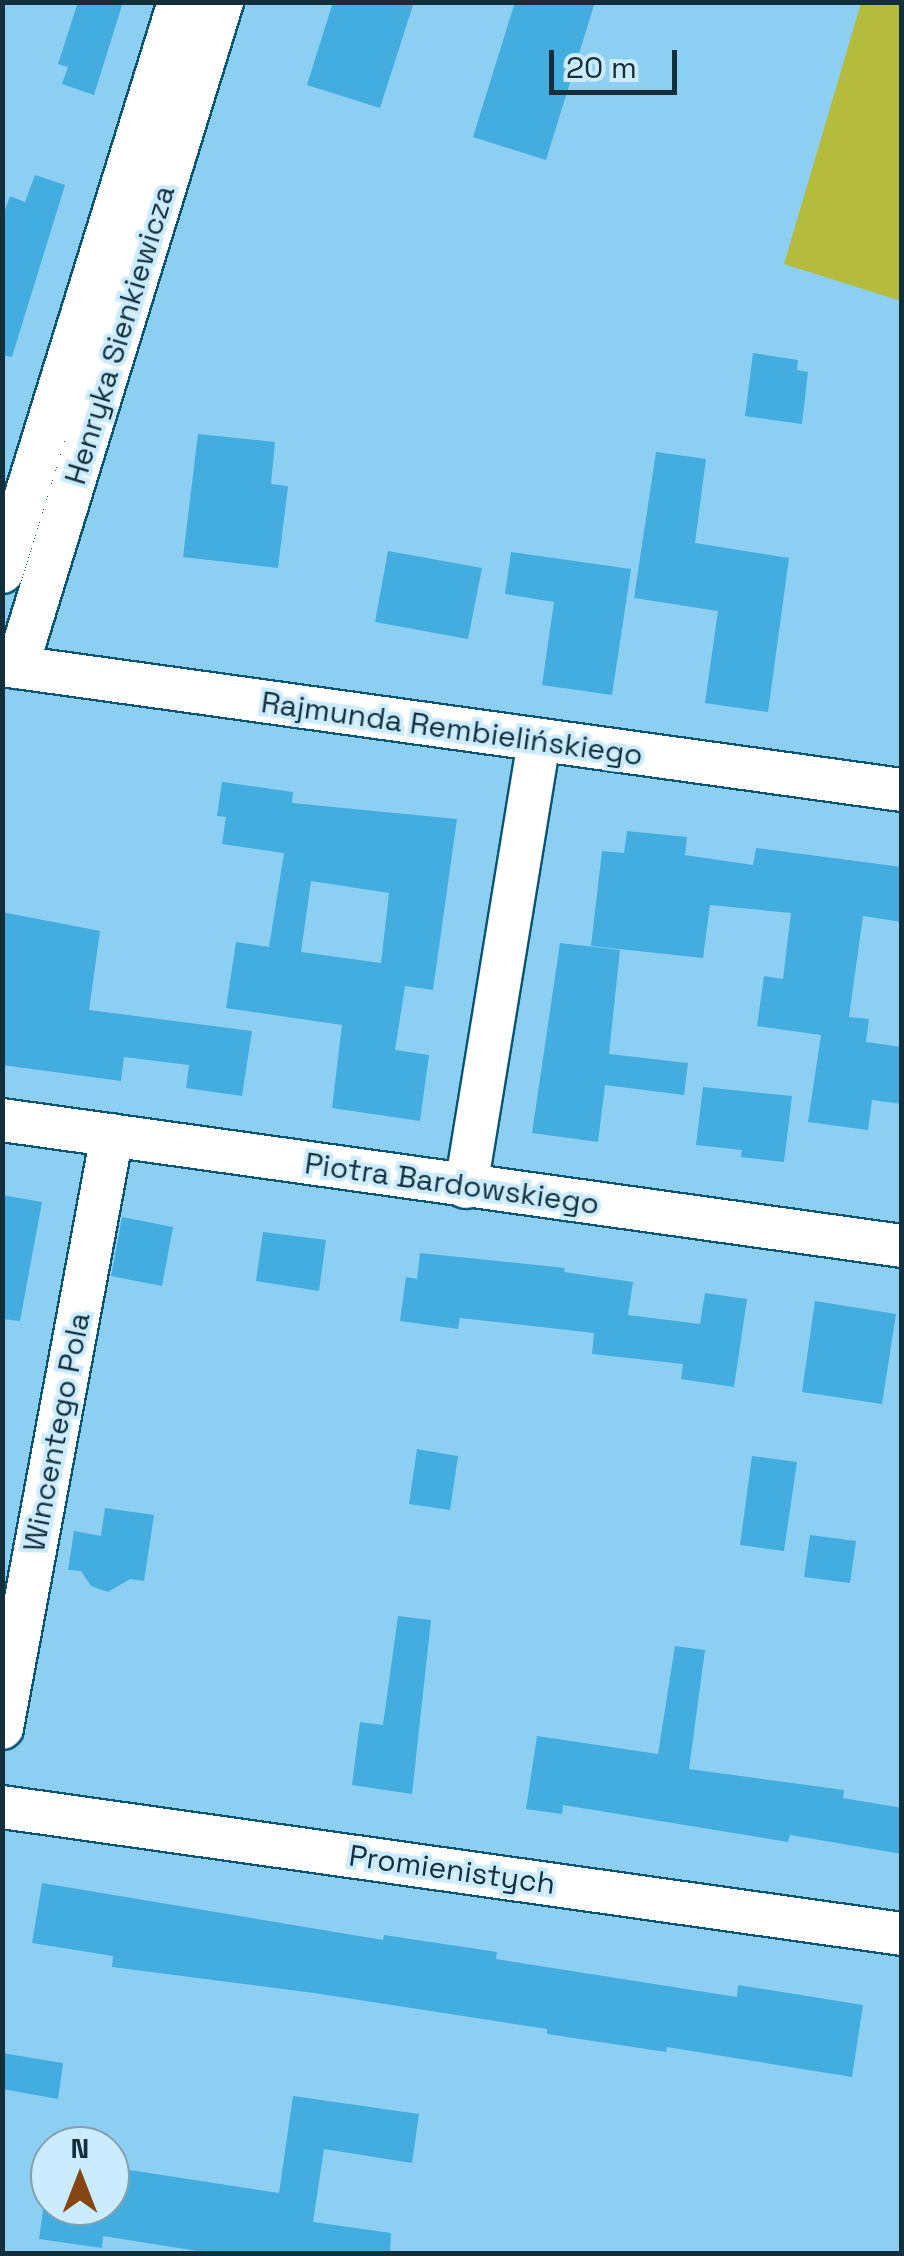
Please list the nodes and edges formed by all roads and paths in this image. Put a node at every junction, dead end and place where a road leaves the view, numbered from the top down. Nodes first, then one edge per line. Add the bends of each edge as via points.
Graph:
1 (179, 2) edge
2 (222, 2) edge
3 (2, 572) edge
4 (10, 666) edge
5 (539, 742) junction
6 (902, 790) edge
7 (2, 1120) edge
8 (112, 1135) junction
9 (466, 1187) junction
10 (902, 1246) edge
11 (2, 1728) edge
12 (2, 1806) edge
13 (902, 1934) edge

1 - 3 street, Henryka Sienkiewicza
2 - 4 street, Henryka Sienkiewicza
4 - 5 street, Rajmunda Rembielińskiego
5 - 6 street, Rajmunda Rembielińskiego
5 - 9 street
7 - 8 street, Piotra Bardowskiego
8 - 9 street, Piotra Bardowskiego
8 - 11 street, Wincentego Pola
9 - 10 street, Piotra Bardowskiego
12 - 13 street, Promienistych

